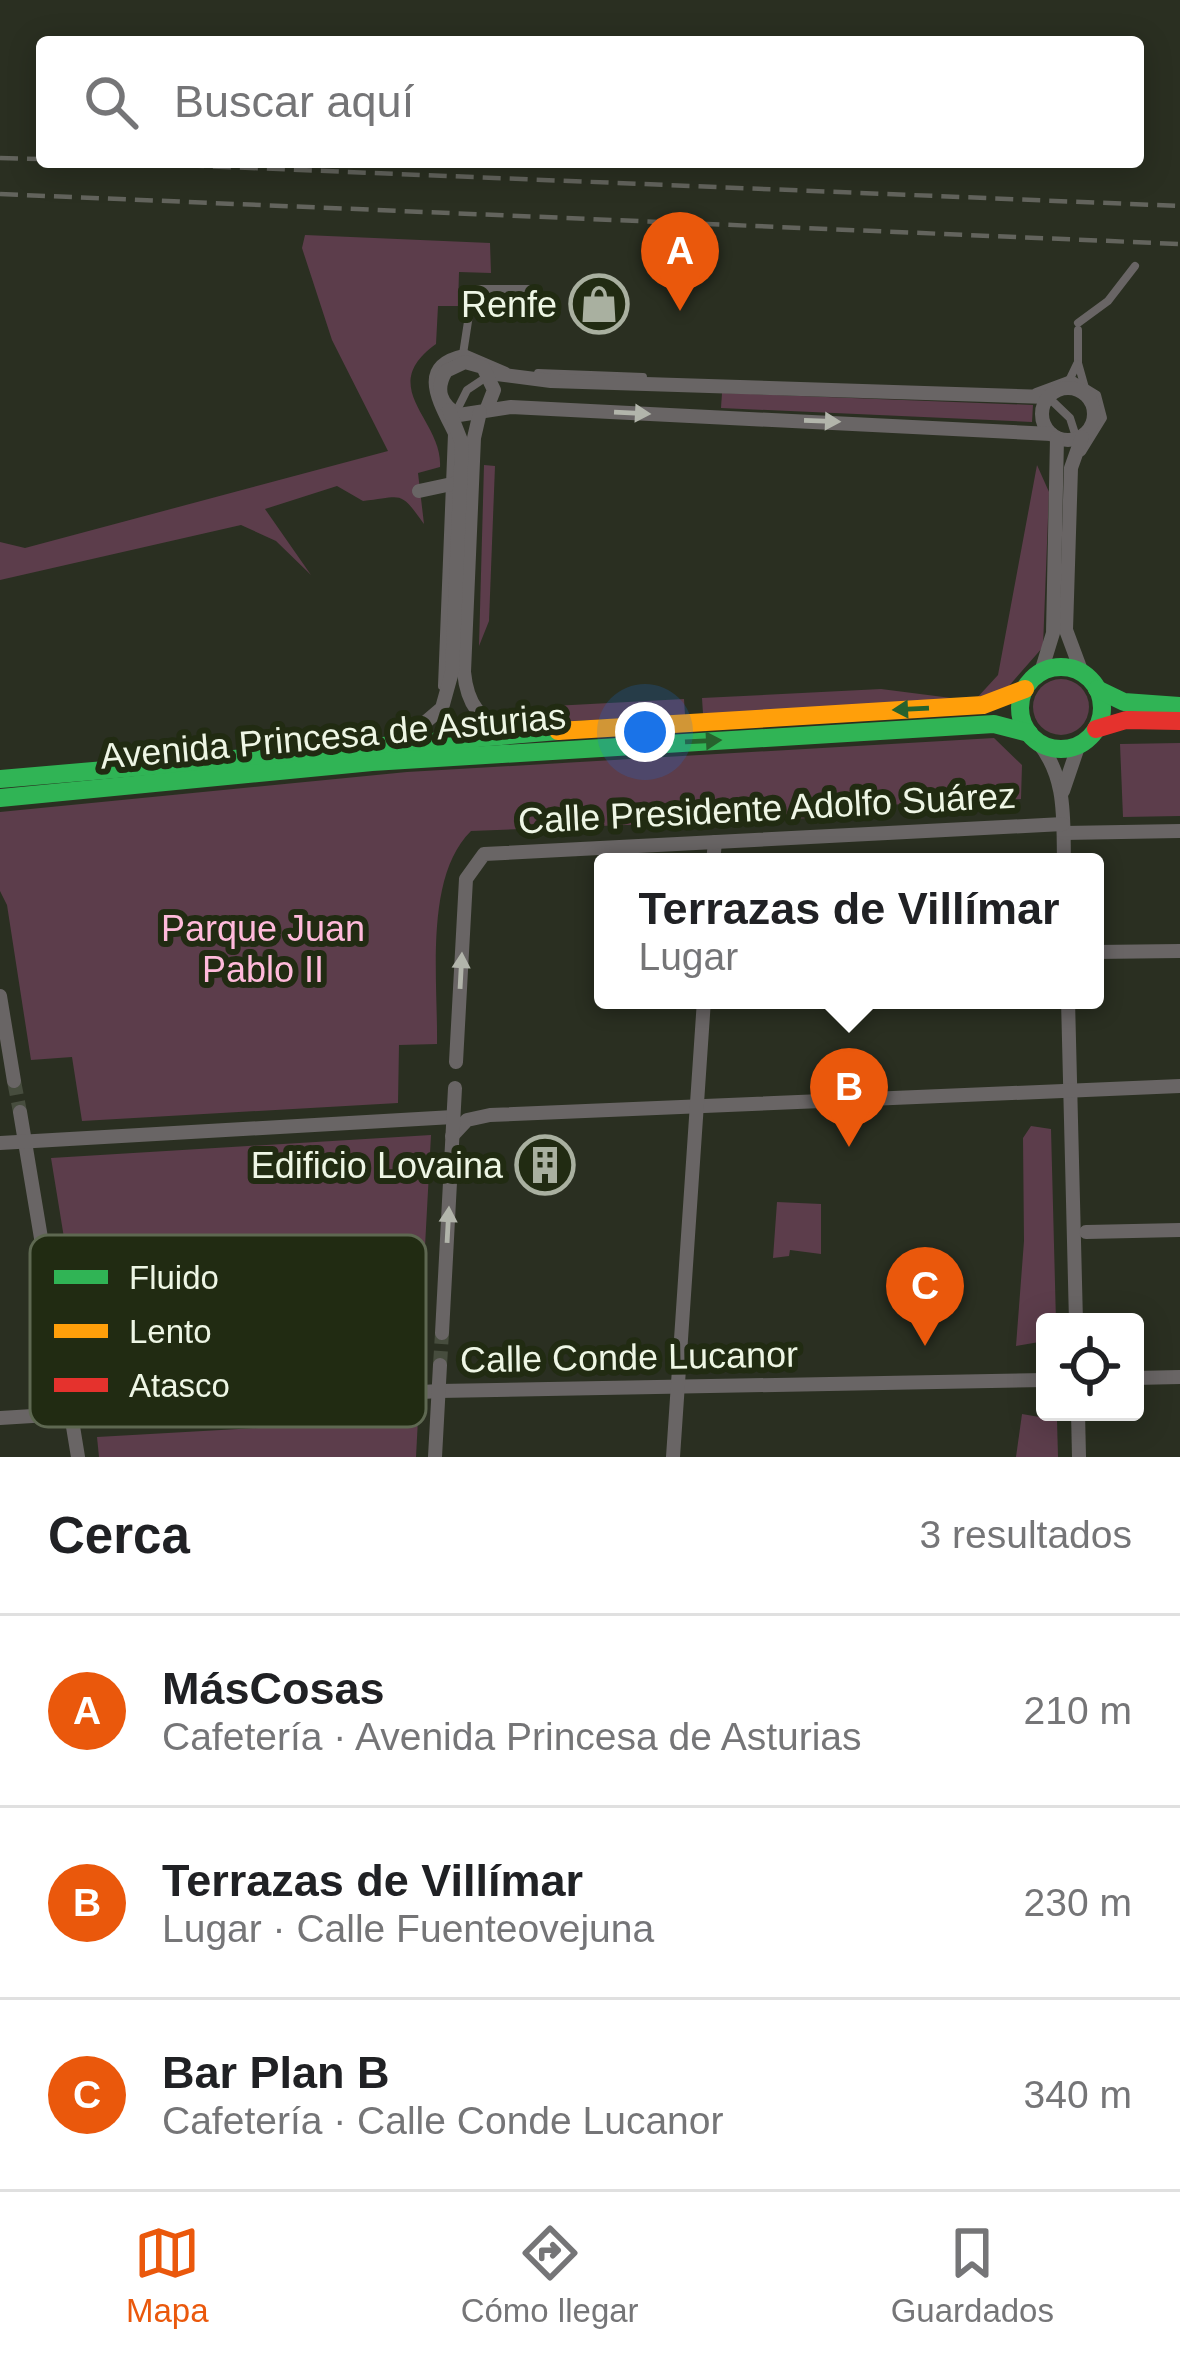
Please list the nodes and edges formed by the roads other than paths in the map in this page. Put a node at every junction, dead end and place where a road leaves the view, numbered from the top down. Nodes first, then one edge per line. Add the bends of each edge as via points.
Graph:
1 (1135, 266) dead end
2 (535, 289) dead end
3 (481, 366) junction
4 (1077, 386) junction
5 (1040, 395) junction
6 (483, 410) junction
7 (453, 413) junction
8 (452, 434) junction
9 (1054, 436) junction
10 (1079, 440) junction
11 (1078, 463) junction
12 (455, 483) junction
13 (419, 491) dead end
14 (1077, 665) junction
15 (1041, 672) junction
16 (1025, 689) junction
17 (1097, 689) junction
18 (1180, 706) edge
19 (1180, 721) edge
20 (1096, 729) junction
21 (527, 733) junction
22 (1034, 738) junction
23 (393, 741) junction
24 (1079, 744) junction
25 (0, 779) edge
26 (1063, 791) junction
27 (0, 798) edge
28 (1064, 829) junction
29 (1180, 831) edge
30 (715, 842) junction
31 (714, 853) edge
32 (1064, 853) edge
33 (1180, 951) edge
34 (1104, 952) edge
35 (0, 996) edge
36 (703, 1009) edge
37 (1068, 1009) edge
38 (456, 1062) dead end
39 (14, 1081) tunnel mouth
40 (1180, 1086) edge
41 (1070, 1089) junction
42 (697, 1106) junction
43 (20, 1112) tunnel mouth
44 (490, 1115) junction
45 (453, 1117) junction
46 (452, 1136) junction
47 (25, 1142) junction
48 (0, 1143) edge
49 (1180, 1230) edge
50 (1086, 1232) dead end
51 (40, 1235) edge
52 (1076, 1313) edge
53 (442, 1333) tunnel mouth
54 (440, 1365) tunnel mouth
55 (1180, 1377) edge
56 (1144, 1378) edge
57 (1036, 1380) edge
58 (678, 1383) junction
59 (439, 1391) junction
60 (426, 1392) edge
61 (30, 1416) edge
62 (0, 1418) edge
63 (1078, 1421) edge
64 (73, 1427) edge
65 (78, 1457) edge
66 (436, 1457) edge
67 (673, 1457) edge
68 (1079, 1457) edge

1 - 4 lane via 1078,326
2 - 3 lane via 473,289 468,338
3 - 5 street
3 - 6 street, Avenida Princesa de Asturias via 494,390
3 - 7 lane
3 - 7 street, Avenida Princesa de Asturias via 441,380
3 - 8 lane via 442,362 431,380 432,403
4 - 5 street
4 - 10 street via 1095,417
4 - 11 lane via 1101,402 1102,418
5 - 9 street via 1042,420
5 - 10 lane via 1070,418
6 - 7 street
6 -> 9 street
6 - 21 street, Avenida Princesa de Asturias via 474,437 466,693 483,719
7 - 8 lane
7 - 12 street, Avenida Princesa de Asturias via 462,434
8 - 12 lane
9 - 10 street
9 - 15 street via 1053,633
10 - 11 lane
10 - 14 street via 1066,616
11 - 14 lane
12 - 13 street
12 - 23 street, Avenida Princesa de Asturias via 452,672 442,708 418,732
14 - 15 main road
14 - 17 main road
15 - 16 main road
16 -> 21 main road, Avenida Princesa de Asturias via 983,705
16 - 22 main road via 1020,712
17 - 18 main road via 1124,702
17 - 20 main road
19 - 20 main road via 1126,720
20 - 24 main road
21 - 23 main road, Avenida Princesa de Asturias
22 - 24 main road
22 - 26 street
27 -> 22 main road, Avenida Princesa de Asturias via 546,750 994,724
23 - 25 main road, Avenida Princesa de Asturias
24 - 26 street
26 - 28 street
28 - 29 street, Calle Presidente Adolfo Suárez
28 - 30 street, Calle Presidente Adolfo Suárez
28 - 32 street
30 - 31 street
38 -> 30 street, Calle Presidente Adolfo Suárez via 466,880 475,860 495,850
33 - 34 street
35 - 39 street
36 - 42 street
37 - 41 street
40 - 41 street
41 - 42 street
41 - 52 street
42 - 44 street
42 - 58 street
43 - 47 street
44 - 45 street via 455,1093
44 - 46 street via 467,1120
45 - 46 street
45 - 47 street
53 -> 46 street
47 - 48 street
47 - 51 street
49 - 50 street
54 - 59 street
55 - 56 street
57 - 58 street, Calle Conde Lucanor
58 - 59 street, Calle Conde Lucanor
58 - 67 street
59 - 60 street, Calle Conde Lucanor
59 - 66 street
61 - 62 street, Calle Conde Lucanor
63 - 68 street
64 - 65 street

